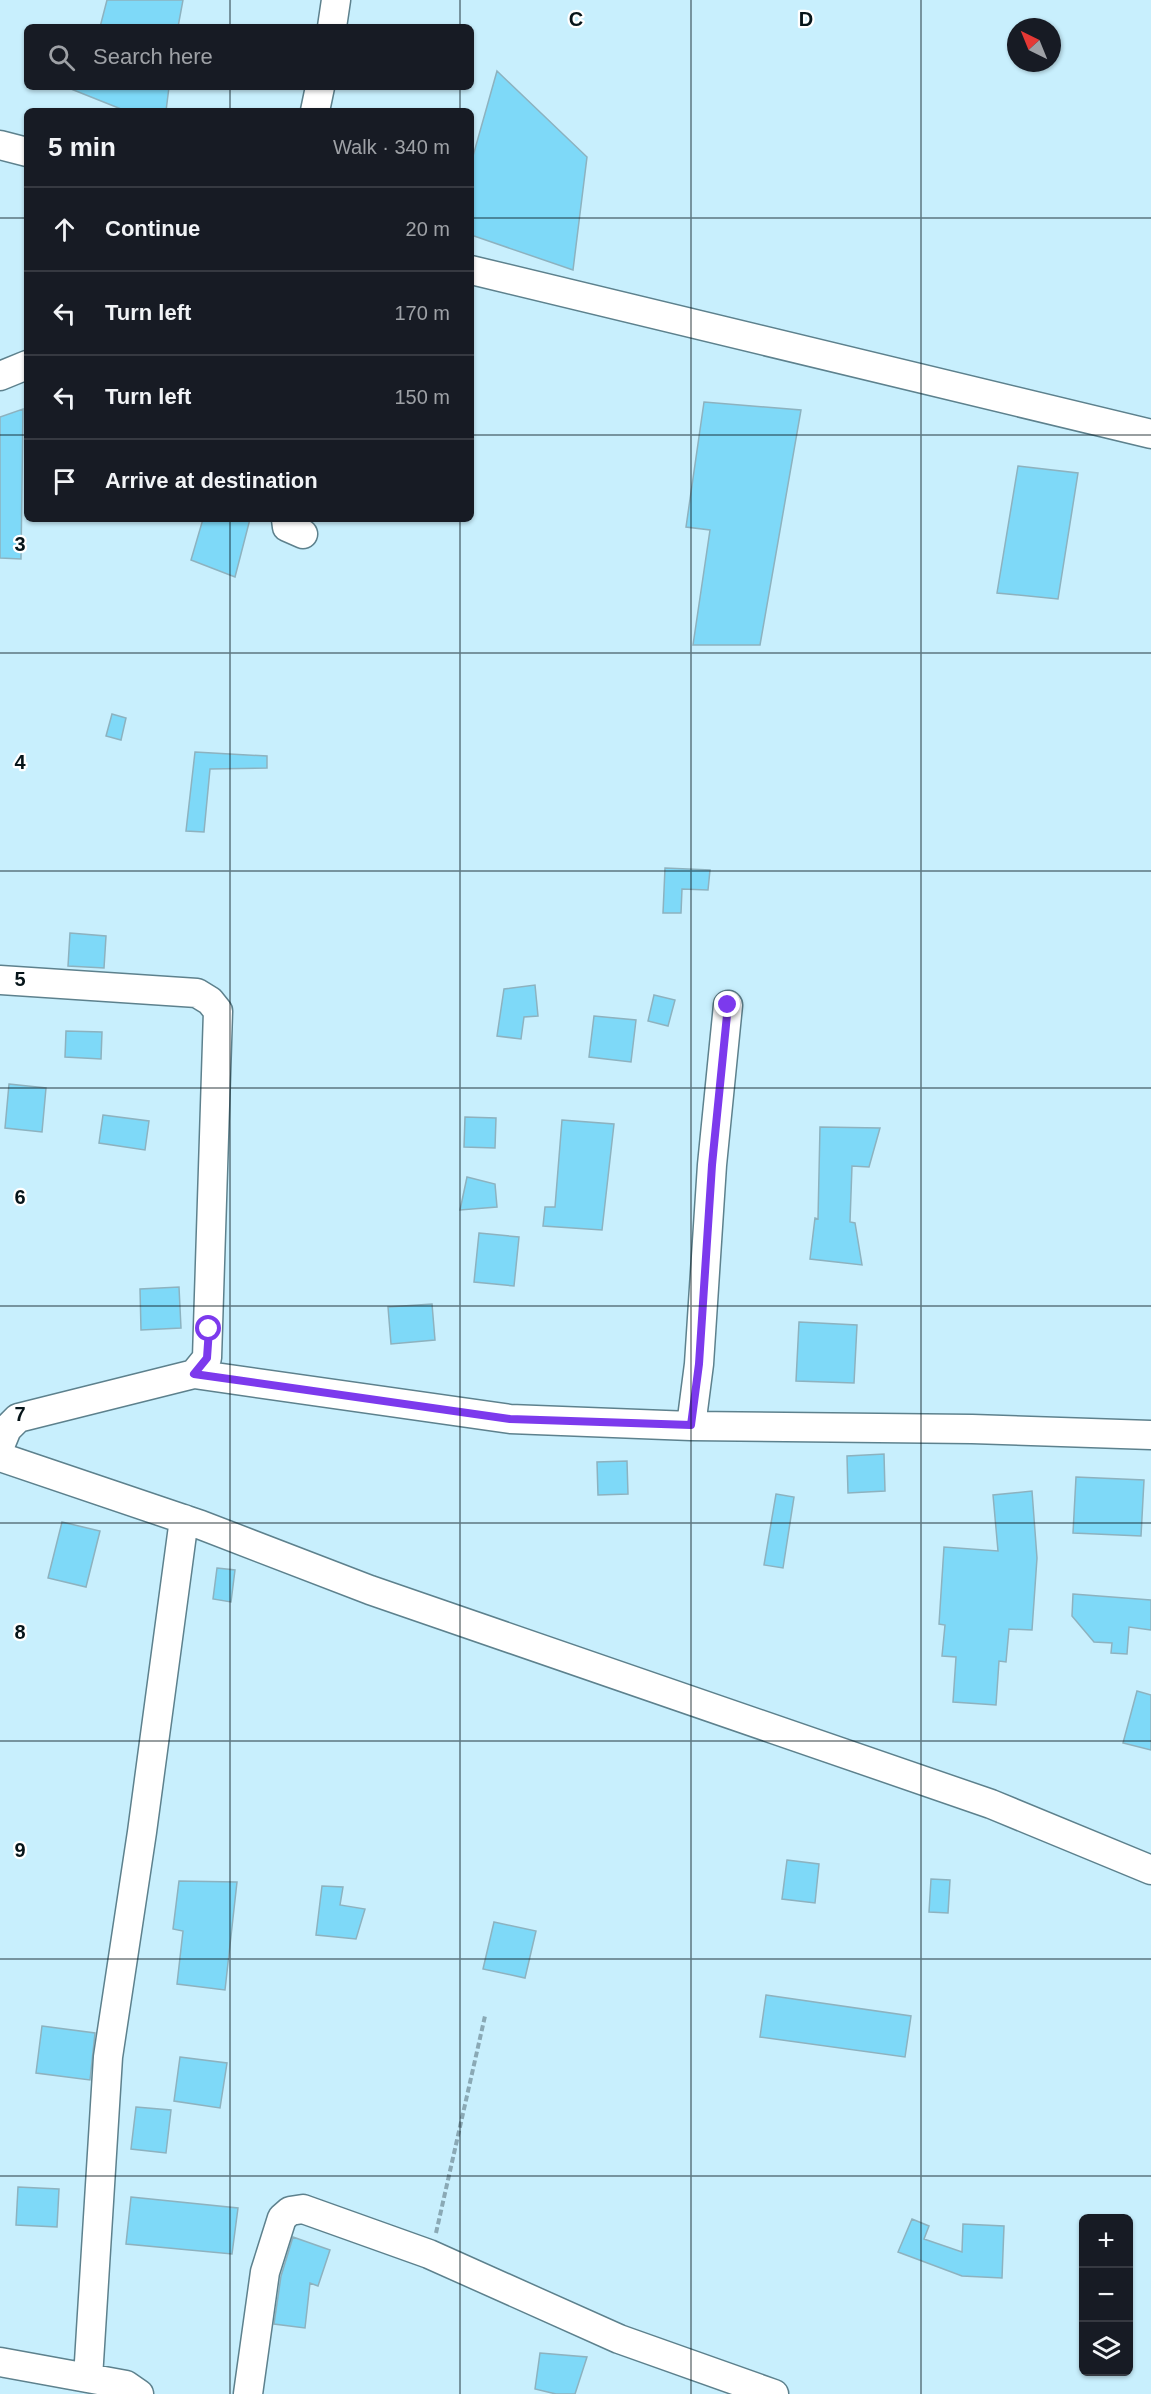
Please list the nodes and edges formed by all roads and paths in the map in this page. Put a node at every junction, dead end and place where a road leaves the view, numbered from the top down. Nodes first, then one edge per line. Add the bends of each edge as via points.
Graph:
1 (336, 0) edge
2 (332, 24) edge
3 (319, 90) edge
4 (316, 108) edge
5 (0, 145) edge
6 (24, 151) edge
7 (474, 271) edge
8 (24, 366) edge
9 (0, 376) edge
10 (1151, 434) edge
11 (0, 980) edge
12 (728, 1005) dead end
13 (194, 1374) junction
14 (691, 1425) junction
15 (1151, 1435) edge
16 (0, 1446) edge
17 (0, 1457) edge
18 (184, 1519) junction
19 (1151, 1870) edge
20 (485, 2016) dead end
21 (429, 2253) junction
22 (0, 2362) edge
23 (88, 2378) junction
24 (139, 2394) edge
25 (248, 2394) edge
26 (774, 2394) edge

1 - 2 street
3 - 4 street
5 - 6 street
7 - 10 street
8 - 9 street
11 - 13 street via 197,993 218,1011 207,1358
12 - 14 street
13 - 14 street via 510,1419
13 - 16 street via 18,1419 7,1429
14 - 15 street
17 - 18 street
18 - 19 street via 370,1590 991,1804
18 - 23 street via 108,2057
20 - 21 path
21 - 25 street via 303,2209 290,2211 282,2218 265,2272
21 - 26 street via 619,2339
22 - 23 street
23 - 24 street via 126,2385

